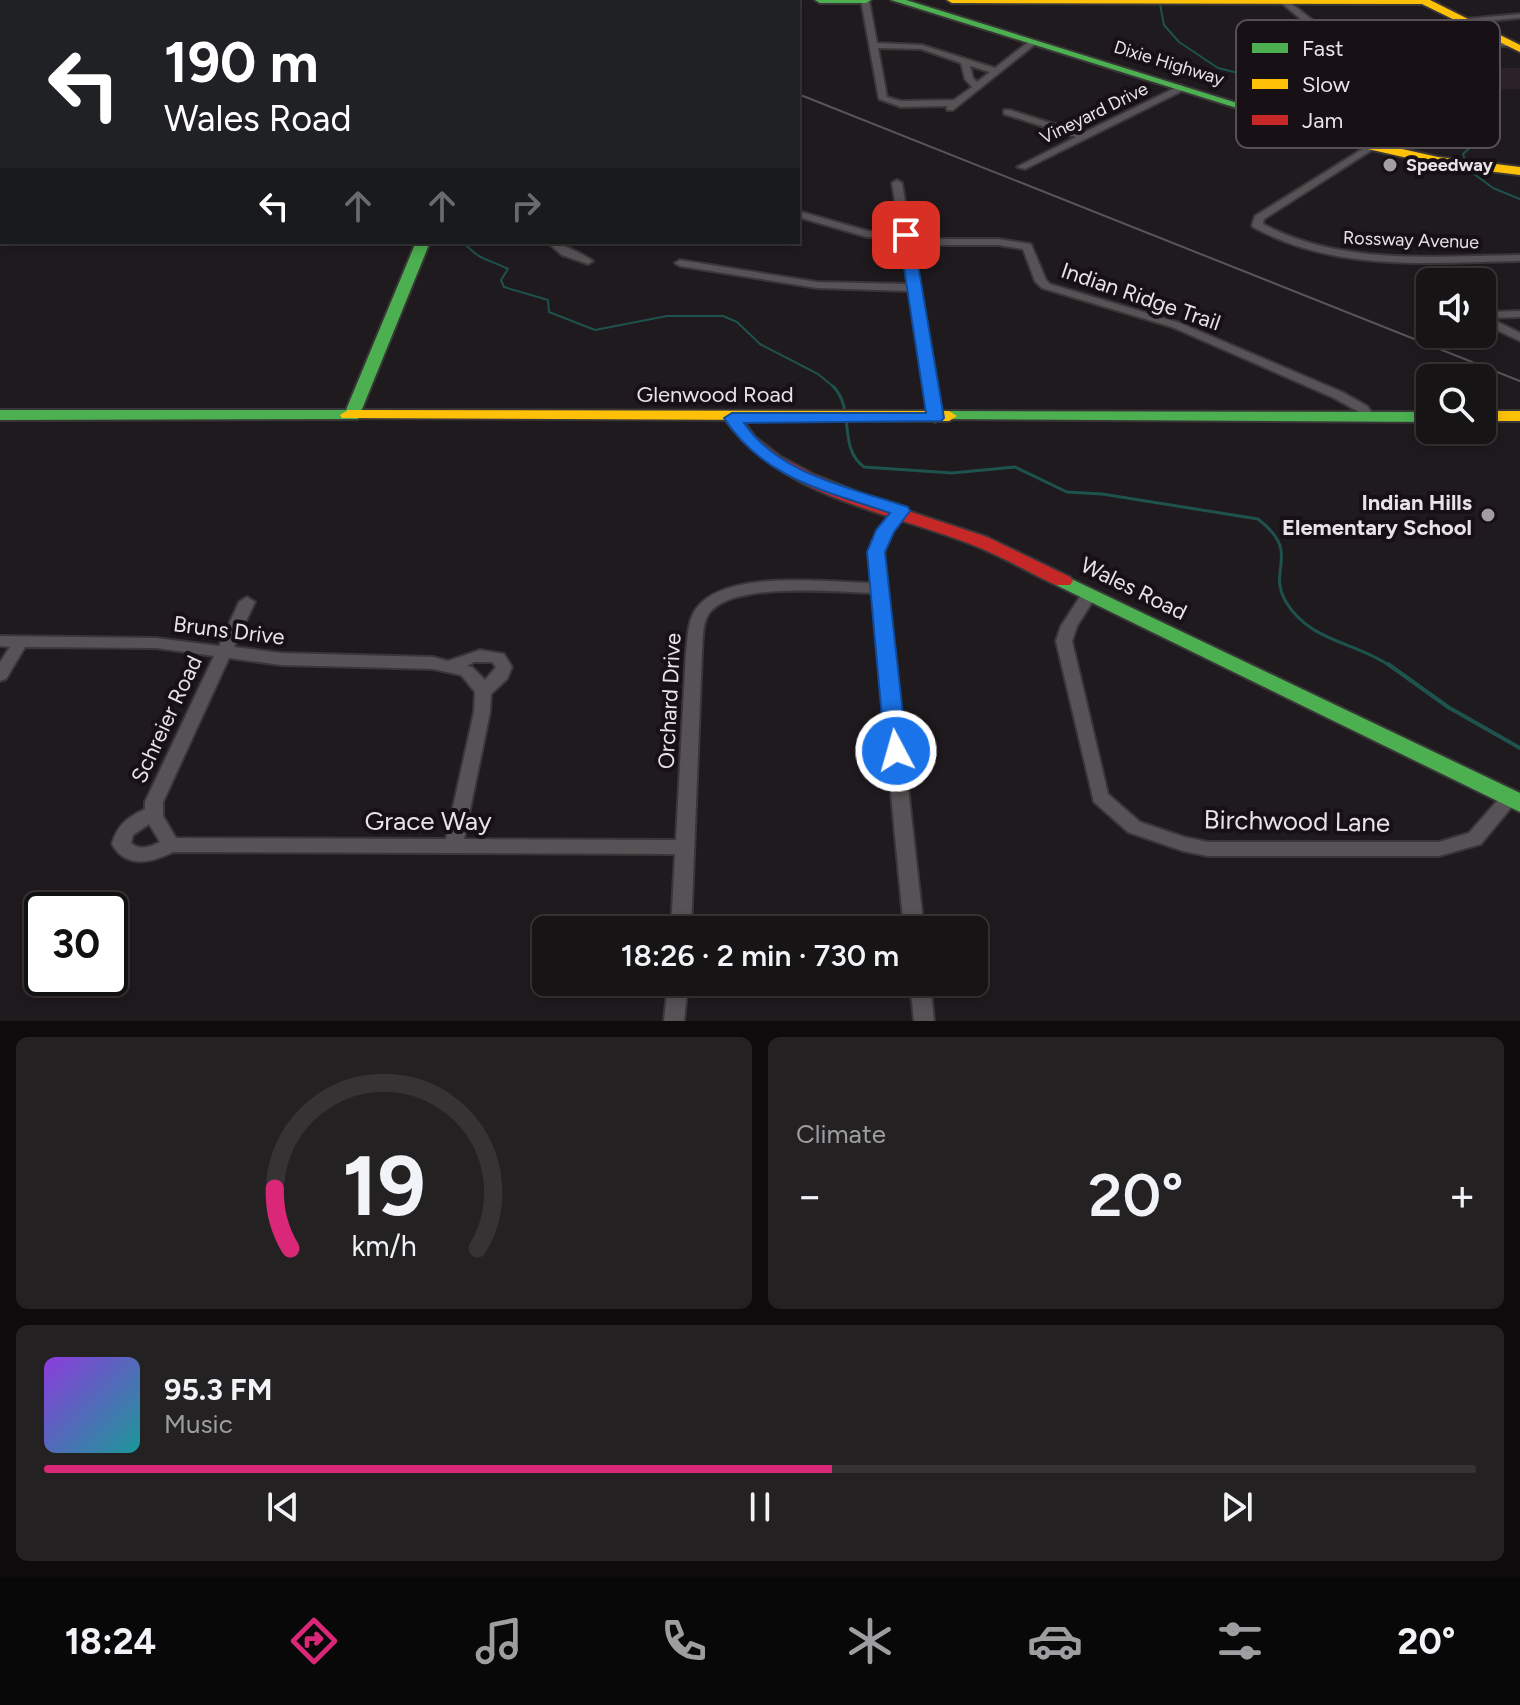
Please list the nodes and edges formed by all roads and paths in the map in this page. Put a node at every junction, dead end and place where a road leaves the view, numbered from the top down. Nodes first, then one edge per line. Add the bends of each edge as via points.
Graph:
1 (820, 0) edge
2 (865, 0) edge
3 (872, 0) edge
4 (1423, 0) edge
5 (925, 1) edge
6 (981, 1) edge
7 (1114, 1) edge
8 (1284, 1) edge
9 (900, 2) edge
10 (950, 8) edge
11 (1520, 16) edge
12 (1310, 20) edge
13 (1463, 20) edge
14 (1476, 20) edge
15 (1034, 42) junction
16 (874, 45) junction
17 (965, 62) junction
18 (995, 71) junction
19 (976, 86) junction
20 (1181, 88) junction
21 (955, 103) junction
22 (914, 104) junction
23 (1236, 105) edge
24 (1007, 112) dead end
25 (1083, 136) junction
26 (1369, 148) edge
27 (1381, 148) edge
28 (1022, 167) dead end
29 (1520, 171) edge
30 (897, 183) dead end
31 (800, 215) edge
32 (907, 239) junction
33 (422, 244) edge
34 (555, 244) edge
35 (1520, 258) edge
36 (588, 261) dead end
37 (680, 263) dead end
38 (915, 288) junction
39 (1520, 314) edge
40 (1496, 315) edge
41 (1496, 326) edge
42 (1520, 337) edge
43 (0, 415) edge
44 (352, 416) junction
45 (1496, 416) edge
46 (1520, 416) edge
47 (1369, 417) junction
48 (1416, 417) edge
49 (732, 418) junction
50 (935, 418) junction
51 (901, 511) junction
52 (878, 588) junction
53 (1090, 593) junction
54 (247, 602) dead end
55 (0, 641) edge
56 (21, 641) junction
57 (224, 652) junction
58 (452, 666) junction
59 (0, 675) edge
60 (483, 692) junction
61 (1515, 800) edge
62 (154, 813) junction
63 (171, 845) junction
64 (453, 847) junction
65 (686, 847) junction
66 (682, 916) edge
67 (913, 916) edge
68 (677, 996) edge
69 (921, 996) edge
70 (674, 1021) edge
71 (924, 1021) edge

1 - 2 street
2 - 16 street
3 - 9 street
4 - 8 street
4 - 13 street
5 - 6 street
5 - 9 street
5 - 10 street, Dixie Highway via 928,7
6 - 7 street
6 - 10 street
7 - 8 street
8 - 12 street
9 - 10 street, Dixie Highway
10 - 15 street, Dixie Highway
11 - 14 street
15 - 18 street
15 - 20 street, Dixie Highway
16 - 17 street via 916,46
16 - 22 street via 883,99
17 - 18 street
17 - 19 street
18 - 19 street
19 - 21 street
20 - 23 street, Dixie Highway
20 - 25 street, Vineyard Drive
21 - 22 street
21 - 22 street via 945,113
24 - 25 street
25 - 28 street, Vineyard Drive
26 - 35 street, Rossway Avenue via 1259,218 1257,225 1336,254
27 - 29 street, Dixie Highway
30 - 32 street
31 - 32 street, Indian Ridge Trail via 867,234
32 - 38 street
32 - 47 street, Indian Ridge Trail via 1027,246 1046,286 1176,325 1346,399
33 - 44 street
34 - 36 street
37 - 38 street via 817,285
38 - 50 street
39 - 40 street
41 - 42 street
43 - 44 street, Glenwood Road
44 - 49 street, Glenwood Road
45 - 46 street
47 - 48 street, Glenwood Road
47 - 50 street, Glenwood Road
49 - 50 street, Glenwood Road
49 - 51 street, Wales Road via 745,437 795,474
51 - 52 street via 876,552
51 - 53 street, Wales Road
52 - 65 street, Orchard Drive via 745,589 719,596 704,608 694,652
52 - 67 street
53 - 61 street, Wales Road
53 - 61 street, Birchwood Lane via 1064,641 1100,797 1134,827 1208,849 1439,849 1475,839
54 - 57 street, Schreier Road
55 - 56 street, Bruns Drive
56 - 57 street, Bruns Drive via 156,643
56 - 59 street
57 - 58 street, Bruns Drive
57 - 62 street, Schreier Road via 167,770
58 - 60 street via 473,676
58 - 60 street, Bruns Drive via 477,655 498,658 504,667 501,675
60 - 64 street, Bruns Drive
62 - 63 street, Schreier Road
62 - 63 street, Schreier Road via 125,831 121,844 137,856
63 - 64 street, Grace Way
64 - 65 street, Grace Way
65 - 66 street, Orchard Drive
68 - 70 street
69 - 71 street

